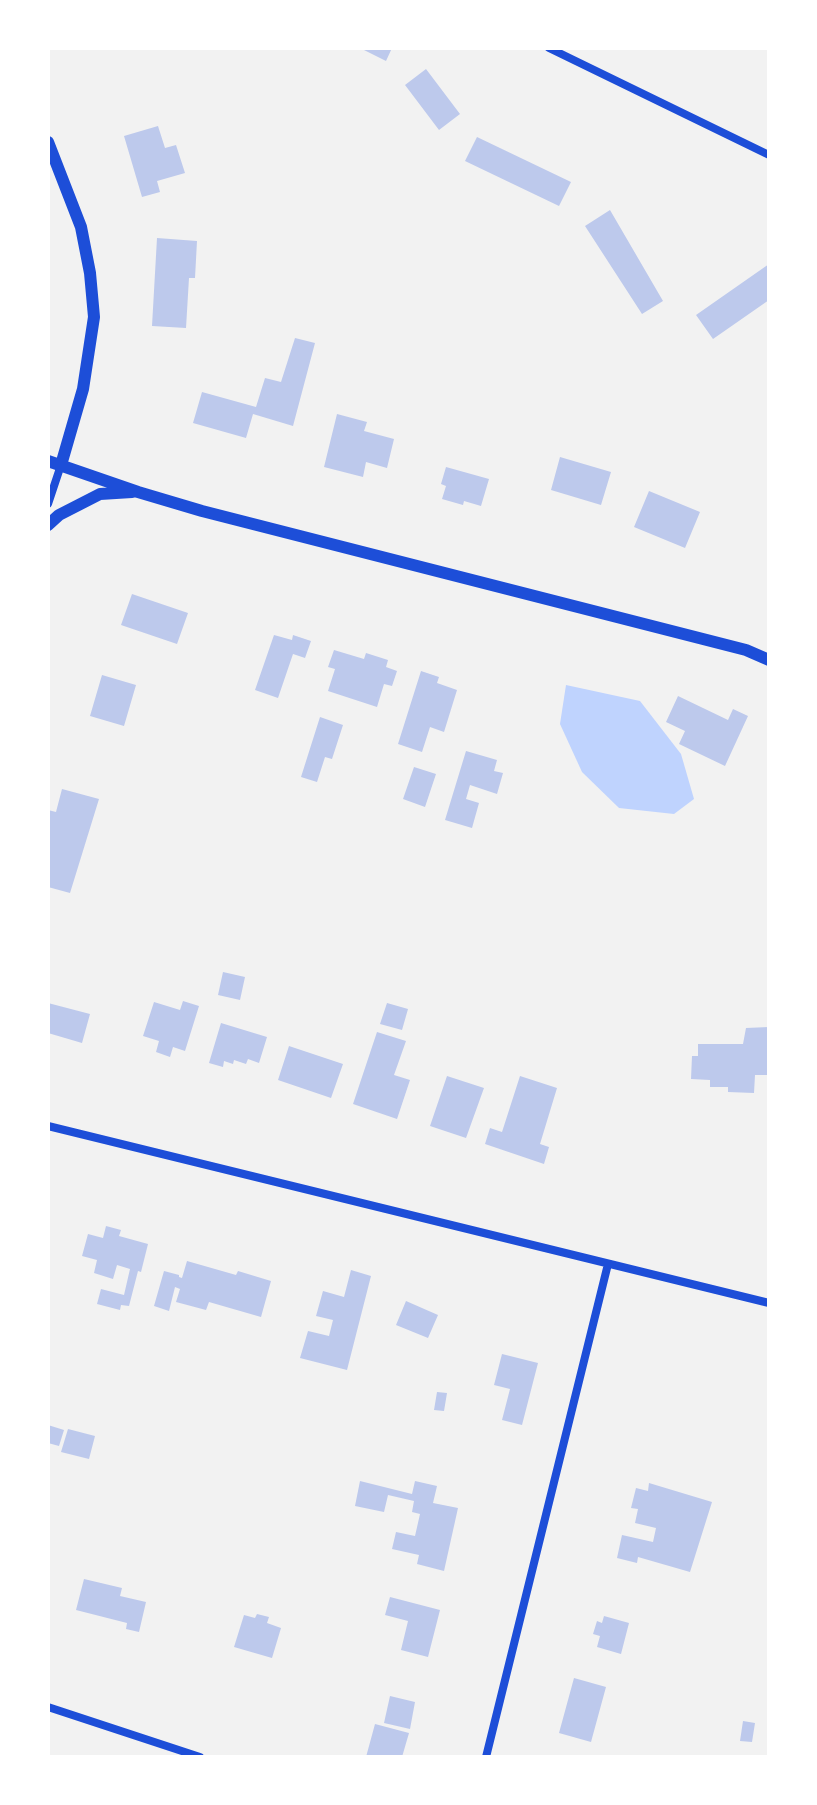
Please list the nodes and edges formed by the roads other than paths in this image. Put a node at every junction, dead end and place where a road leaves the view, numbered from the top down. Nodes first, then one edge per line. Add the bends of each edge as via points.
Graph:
1 (549, 48) edge
2 (48, 142) edge
3 (769, 155) edge
4 (54, 463) edge
5 (138, 492) junction
6 (48, 504) edge
7 (48, 525) edge
8 (769, 660) edge
9 (48, 1126) edge
10 (608, 1264) junction
11 (769, 1303) edge
12 (48, 1707) edge
13 (200, 1757) edge
14 (486, 1757) edge

1 - 3 street
2 - 4 street via 81,227 94,317 83,389
4 - 5 street
4 - 6 street
5 - 7 street via 100,494
5 - 8 street
9 - 10 street
10 - 11 street
10 - 14 street
12 - 13 street

